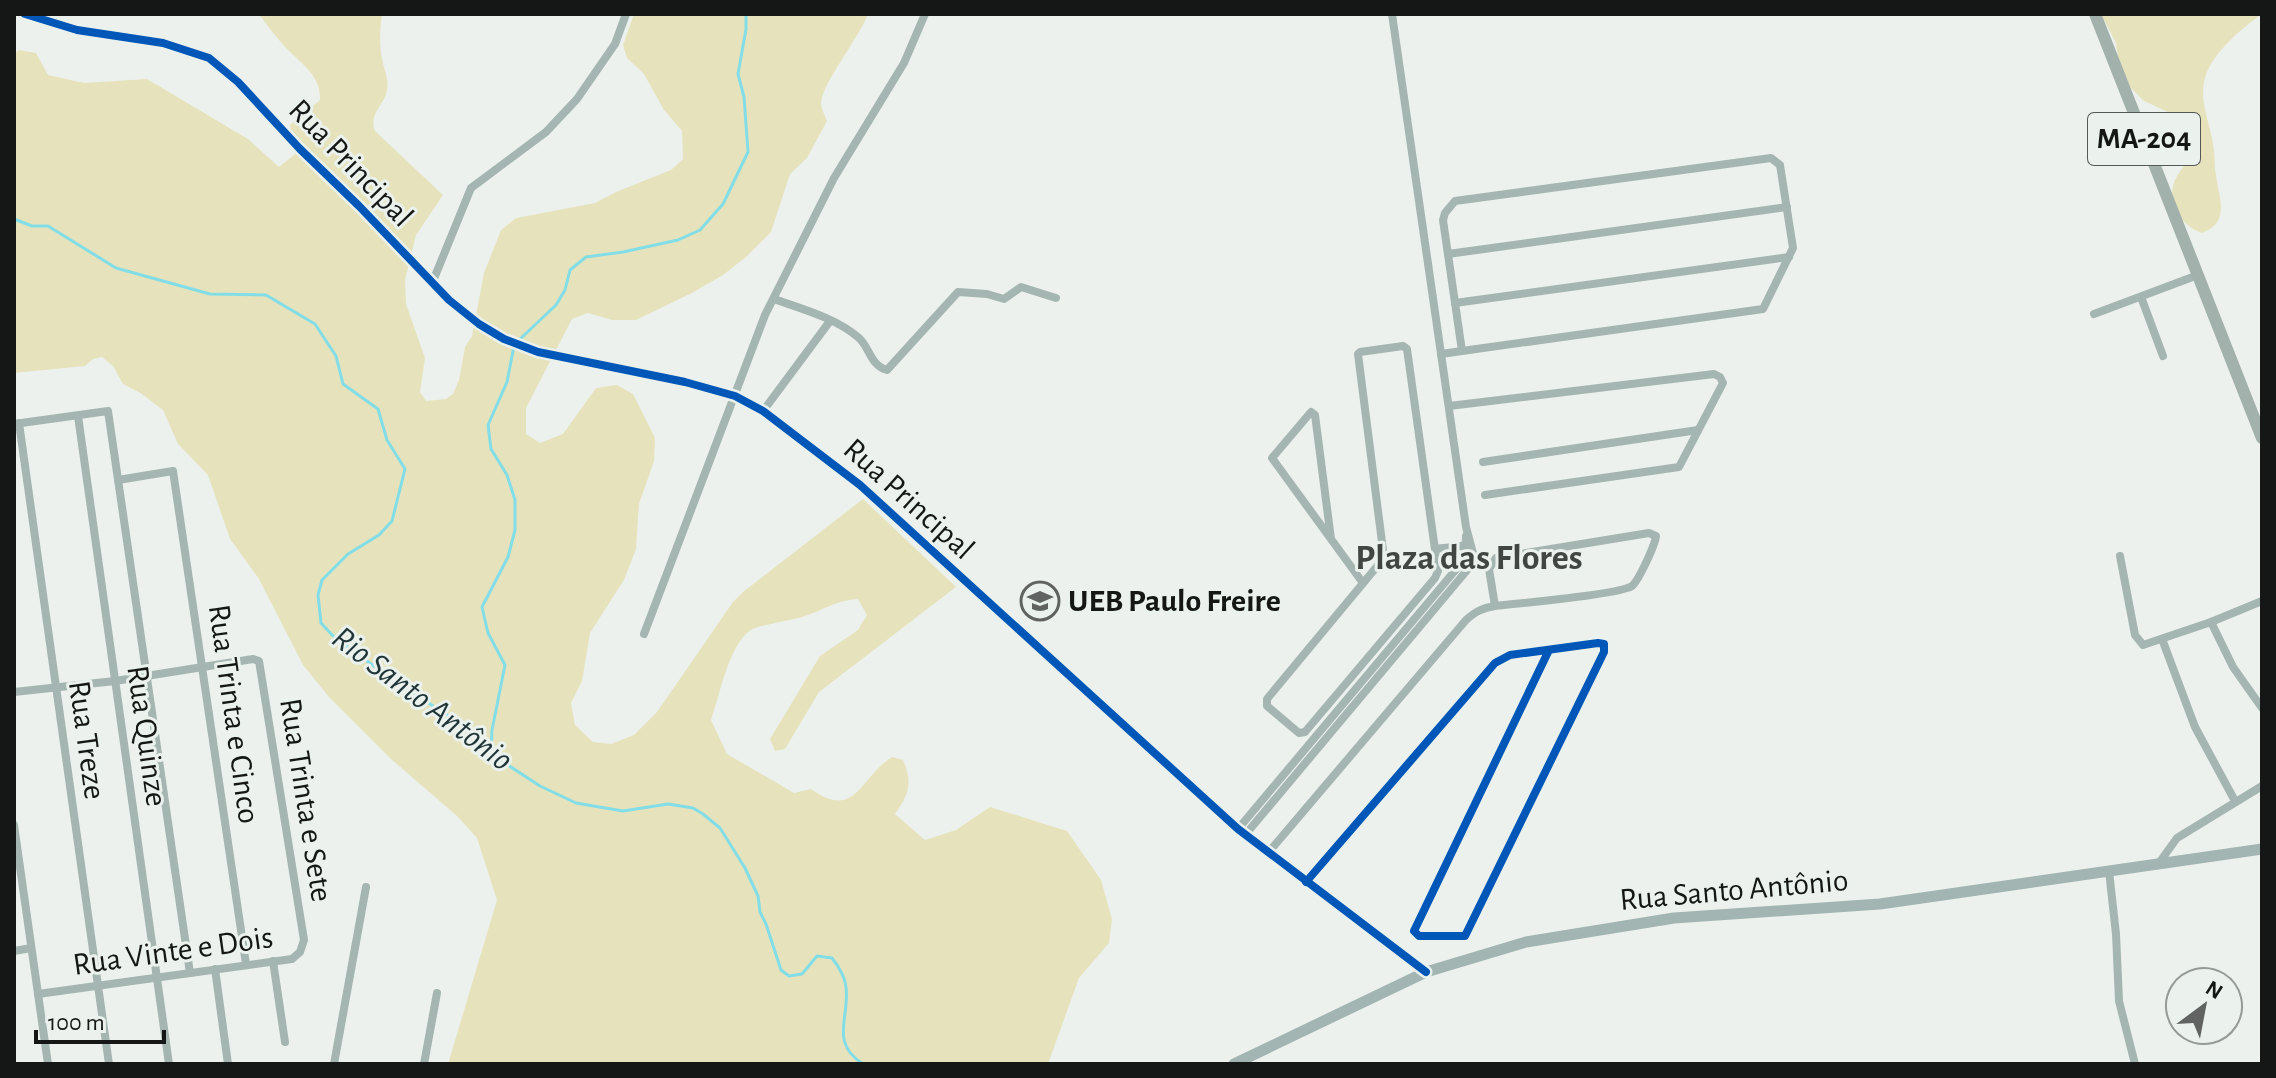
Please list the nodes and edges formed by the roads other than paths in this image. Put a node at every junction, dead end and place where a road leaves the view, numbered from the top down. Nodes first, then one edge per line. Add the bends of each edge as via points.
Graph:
1 (25, 14) edge
2 (626, 14) edge
3 (925, 14) edge
4 (1392, 14) edge
5 (2095, 14) edge
6 (1787, 207) junction
7 (1448, 254) junction
8 (1789, 257) junction
9 (2198, 275) junction
10 (433, 281) junction
11 (2141, 297) junction
12 (1056, 298) dead end
13 (774, 299) junction
14 (1455, 303) junction
15 (2094, 314) dead end
16 (830, 321) junction
17 (1462, 351) junction
18 (1441, 354) junction
19 (2163, 356) dead end
20 (735, 396) junction
21 (1449, 406) junction
22 (763, 411) junction
23 (78, 416) junction
24 (17, 424) edge
25 (1698, 430) junction
26 (2262, 438) edge
27 (1483, 462) dead end
28 (118, 480) junction
29 (1485, 495) dead end
30 (1331, 539) junction
31 (1468, 545) junction
32 (1435, 549) junction
33 (2120, 556) dead end
34 (1363, 583) junction
35 (2262, 601) edge
36 (1495, 606) junction
37 (2211, 622) junction
38 (644, 634) dead end
39 (2162, 639) junction
40 (1549, 650) junction
41 (202, 668) junction
42 (147, 676) junction
43 (115, 681) junction
44 (56, 688) junction
45 (14, 692) edge
46 (2262, 708) edge
47 (2262, 786) edge
48 (2235, 801) junction
49 (14, 825) edge
50 (1242, 832) junction
51 (2262, 849) edge
52 (1268, 853) junction
53 (2159, 863) junction
54 (2109, 871) junction
55 (1306, 882) junction
56 (366, 887) dead end
57 (304, 940) joint
58 (31, 948) junction
59 (14, 951) edge
60 (273, 961) junction
61 (246, 964) junction
62 (215, 969) junction
63 (1426, 972) junction
64 (190, 973) junction
65 (157, 978) junction
66 (98, 985) junction
67 (437, 993) dead end
68 (38, 994) junction
69 (285, 1042) dead end
70 (48, 1064) edge
71 (109, 1064) edge
72 (169, 1064) edge
73 (228, 1064) edge
74 (334, 1064) edge
75 (424, 1064) edge
76 (1234, 1064) edge
77 (2135, 1064) edge

1 - 10 street, Rua Principal via 209,58
2 - 10 street via 615,44 577,99 546,132 471,188
3 - 13 street via 904,63 834,178
4 - 18 street
5 - 9 main road, MA-204
6 - 7 street
6 - 7 street via 1780,165 1771,158 1463,199 1445,213
6 - 8 street via 1793,248
7 - 14 street
8 - 14 street
8 - 17 street via 1763,309
9 - 11 street
9 - 26 main road, MA-204
10 - 20 street, Rua Principal via 462,311 516,344
11 - 15 street
11 - 19 street
12 - 16 street via 1021,287 1004,299 958,292 887,370 877,365 858,337
13 - 16 street
13 - 20 street
14 - 17 street
16 - 22 street
17 - 18 street
18 - 21 street
20 - 22 street, Rua Principal
20 - 38 street
21 - 25 street via 1714,374 1723,383
21 - 31 street
22 - 50 street, Rua Principal via 860,485
23 - 24 street
23 - 28 street via 108,411
23 - 43 street, Rua Quinze
24 - 44 street, Rua Treze
25 - 27 street
25 - 29 street via 1679,467
28 - 41 street, Rua Trinta e Cinco via 173,471
28 - 42 street
30 - 30 street via 1272,458 1311,412 1315,415
30 - 34 street
31 - 32 street
31 - 50 street via 1458,567
32 - 34 street via 1435,578 1299,733 1267,706 1267,699
32 - 34 street via 1407,349 1360,352 1384,558
33 - 39 street via 2137,640 2143,645
35 - 37 street
36 - 36 street via 1630,588 1656,536 1496,558 1489,569
36 - 52 street via 1466,620
37 - 39 street
37 - 46 street via 2233,667
39 - 48 street via 2195,727
40 - 40 street via 1598,643 1606,649 1467,934 1416,935 1414,928
40 - 55 street via 1510,655 1495,663
41 - 42 street
41 - 57 street, Rua Trinta e Sete via 253,659 262,667
41 - 61 street, Rua Trinta e Cinco
42 - 43 street
42 - 64 street
43 - 44 street
43 - 65 street, Rua Quinze
44 - 45 street
44 - 66 street, Rua Treze
47 - 48 street
48 - 53 street via 2177,838
49 - 58 street
50 - 52 street, Rua Principal
51 - 53 street, Rua Santo Antônio
52 - 55 street, Rua Principal
53 - 54 street, Rua Santo Antônio
54 - 63 street, Rua Santo Antônio via 1880,904 1612,926 1508,946
54 - 77 street via 2119,1001
55 - 63 street, Rua Principal
56 - 74 street
57 - 60 street, Rua Vinte e Dois via 296,956
58 - 59 street
58 - 68 street
60 - 61 street, Rua Vinte e Dois
60 - 69 street
61 - 62 street, Rua Vinte e Dois
62 - 64 street, Rua Vinte e Dois
62 - 73 street
63 - 76 street, Rua Santo Antônio
64 - 65 street, Rua Vinte e Dois
65 - 66 street, Rua Vinte e Dois
65 - 72 street, Rua Quinze
66 - 68 street, Rua Vinte e Dois
66 - 71 street, Rua Treze
67 - 75 street
68 - 70 street

